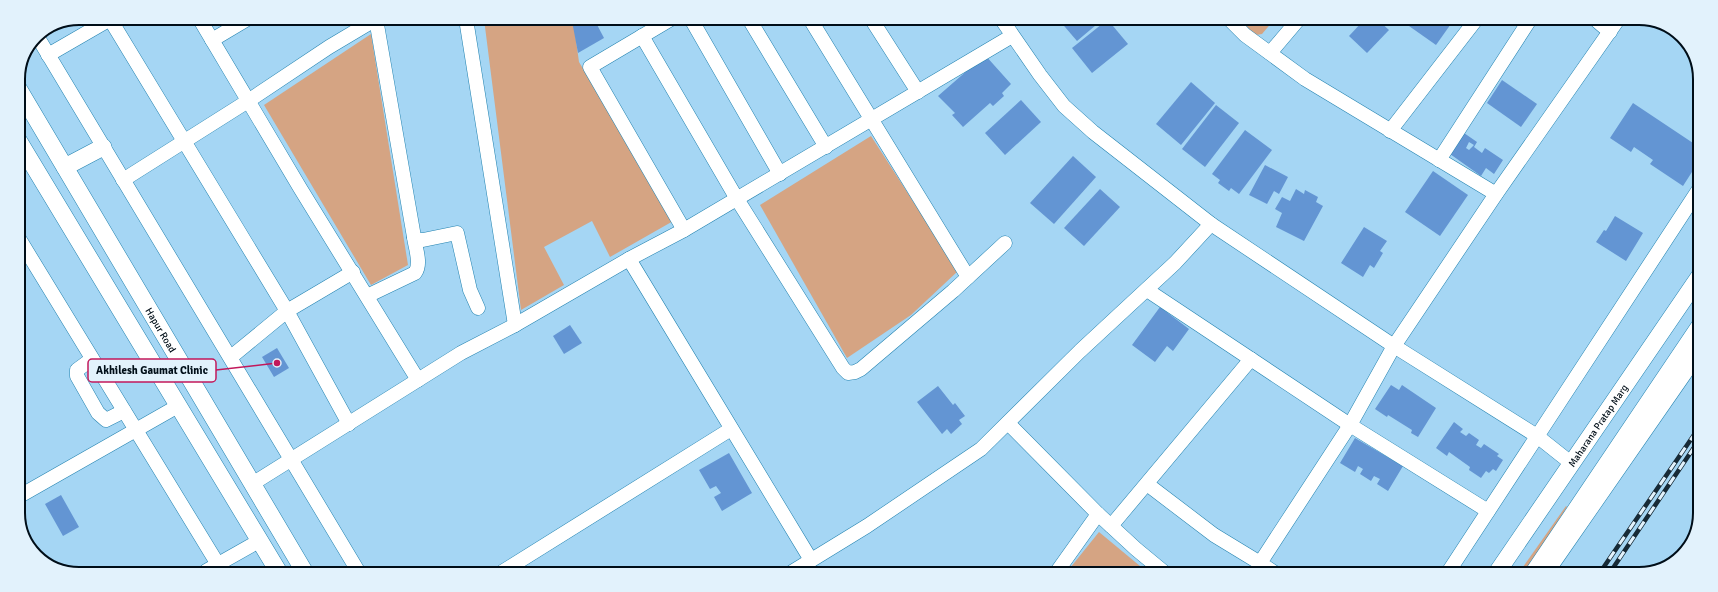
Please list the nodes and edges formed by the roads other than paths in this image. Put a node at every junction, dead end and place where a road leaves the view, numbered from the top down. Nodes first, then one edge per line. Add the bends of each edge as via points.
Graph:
1 (100, 25) edge
2 (115, 25) edge
3 (203, 25) edge
4 (237, 25) edge
5 (366, 25) edge
6 (377, 25) edge
7 (467, 25) edge
8 (661, 25) edge
9 (694, 25) edge
10 (753, 25) edge
11 (813, 25) edge
12 (875, 25) edge
13 (1005, 25) edge
14 (1235, 25) edge
15 (1294, 25) edge
16 (1472, 25) edge
17 (1526, 25) edge
18 (1613, 26) edge
19 (642, 36) junction
20 (1012, 36) junction
21 (212, 40) junction
22 (40, 42) edge
23 (1270, 54) junction
24 (48, 55) junction
25 (918, 92) junction
26 (25, 100) edge
27 (248, 101) junction
28 (872, 119) junction
29 (1390, 130) junction
30 (185, 141) junction
31 (103, 146) junction
32 (826, 147) junction
33 (25, 152) edge
34 (1439, 160) junction
35 (65, 167) junction
36 (780, 174) junction
37 (123, 180) junction
38 (1496, 194) junction
39 (1693, 198) edge
40 (737, 199) junction
41 (1211, 224) junction
42 (684, 230) junction
43 (414, 237) junction
44 (1005, 243) dead end
45 (25, 248) edge
46 (629, 258) junction
47 (353, 272) junction
48 (968, 277) junction
49 (1693, 284) edge
50 (1147, 290) junction
51 (367, 296) junction
52 (478, 308) dead end
53 (287, 311) junction
54 (515, 325) junction
55 (1693, 333) edge
56 (1394, 346) junction
57 (92, 358) junction
58 (231, 358) junction
59 (1251, 359) junction
60 (1693, 359) edge
61 (418, 380) junction
62 (178, 406) junction
63 (124, 411) junction
64 (1008, 423) junction
65 (348, 424) junction
66 (1350, 425) junction
67 (732, 429) junction
68 (136, 430) junction
69 (1537, 436) junction
70 (291, 460) junction
71 (1571, 463) junction
72 (252, 484) junction
73 (1147, 484) junction
74 (25, 493) edge
75 (1488, 511) junction
76 (1098, 514) junction
77 (1111, 526) junction
78 (260, 541) junction
79 (812, 560) junction
80 (1260, 563) junction
81 (214, 567) edge
82 (218, 567) edge
83 (276, 567) edge
84 (302, 567) edge
85 (356, 567) edge
86 (510, 567) edge
87 (800, 567) edge
88 (1060, 567) edge
89 (1156, 567) edge
90 (1266, 567) edge
91 (1452, 567) edge
92 (1501, 567) edge
93 (1536, 567) edge
94 (1549, 567) edge

1 - 24 street
2 - 30 street
3 - 21 street
4 - 21 street
5 - 27 street
6 - 43 street
7 - 54 street
8 - 19 street
9 - 36 street
10 - 32 street
11 - 28 street
12 - 25 street
13 - 20 street
14 - 23 street
15 - 23 street
16 - 29 street
17 - 34 street
18 - 38 street
19 - 40 street
19 - 42 street via 590,67
20 - 25 street
20 - 41 street via 1064,106 1093,132
21 - 27 street
22 - 24 street
23 - 29 street via 1305,79
24 - 31 street
25 - 28 street
26 - 35 main road, Hapur Road
27 - 30 street
27 - 47 street
28 - 32 street
28 - 48 street
29 - 34 street
30 - 37 street
30 - 53 street
31 - 35 main road
31 - 37 street
32 - 36 street
33 - 62 main road
34 - 38 street
35 - 72 main road, Hapur Road
36 - 40 street
37 - 58 street
38 - 56 street
39 - 69 street
40 - 42 street
40 - 48 street via 842,368 848,373 861,369
41 - 50 street
41 - 56 street
42 - 46 street
43 - 51 street via 418,269 415,273
43 - 52 street via 423,240 457,233 470,290
44 - 48 street
45 - 57 street
46 - 54 street
46 - 67 street
47 - 51 street
47 - 53 street
49 - 71 main road, Maharana Pratap Marg
50 - 59 street
50 - 64 street via 1080,351
51 - 61 street
53 - 58 street
53 - 65 street
54 - 61 street via 461,353
55 - 93 street
56 - 66 street
56 - 69 street
57 - 63 street
57 - 63 street via 77,370 77,376 98,413 106,420
58 - 70 street
59 - 66 street
59 - 73 street
60 - 94 main road
61 - 65 street
62 - 68 street
62 - 78 main road
63 - 68 street
64 - 76 street
64 - 79 street via 981,449
65 - 70 street
66 - 75 street
66 - 80 street
67 - 79 street
67 - 86 street
68 - 74 street
68 - 81 street
69 - 71 street
69 - 75 street
70 - 72 street
70 - 85 street
71 - 92 main road, Maharana Pratap Marg
72 - 84 main road, Hapur Road
73 - 77 street
73 - 80 street via 1214,535
75 - 91 street
76 - 77 street
76 - 88 street
77 - 89 street
78 - 82 street
78 - 83 main road
79 - 87 street
80 - 90 street

